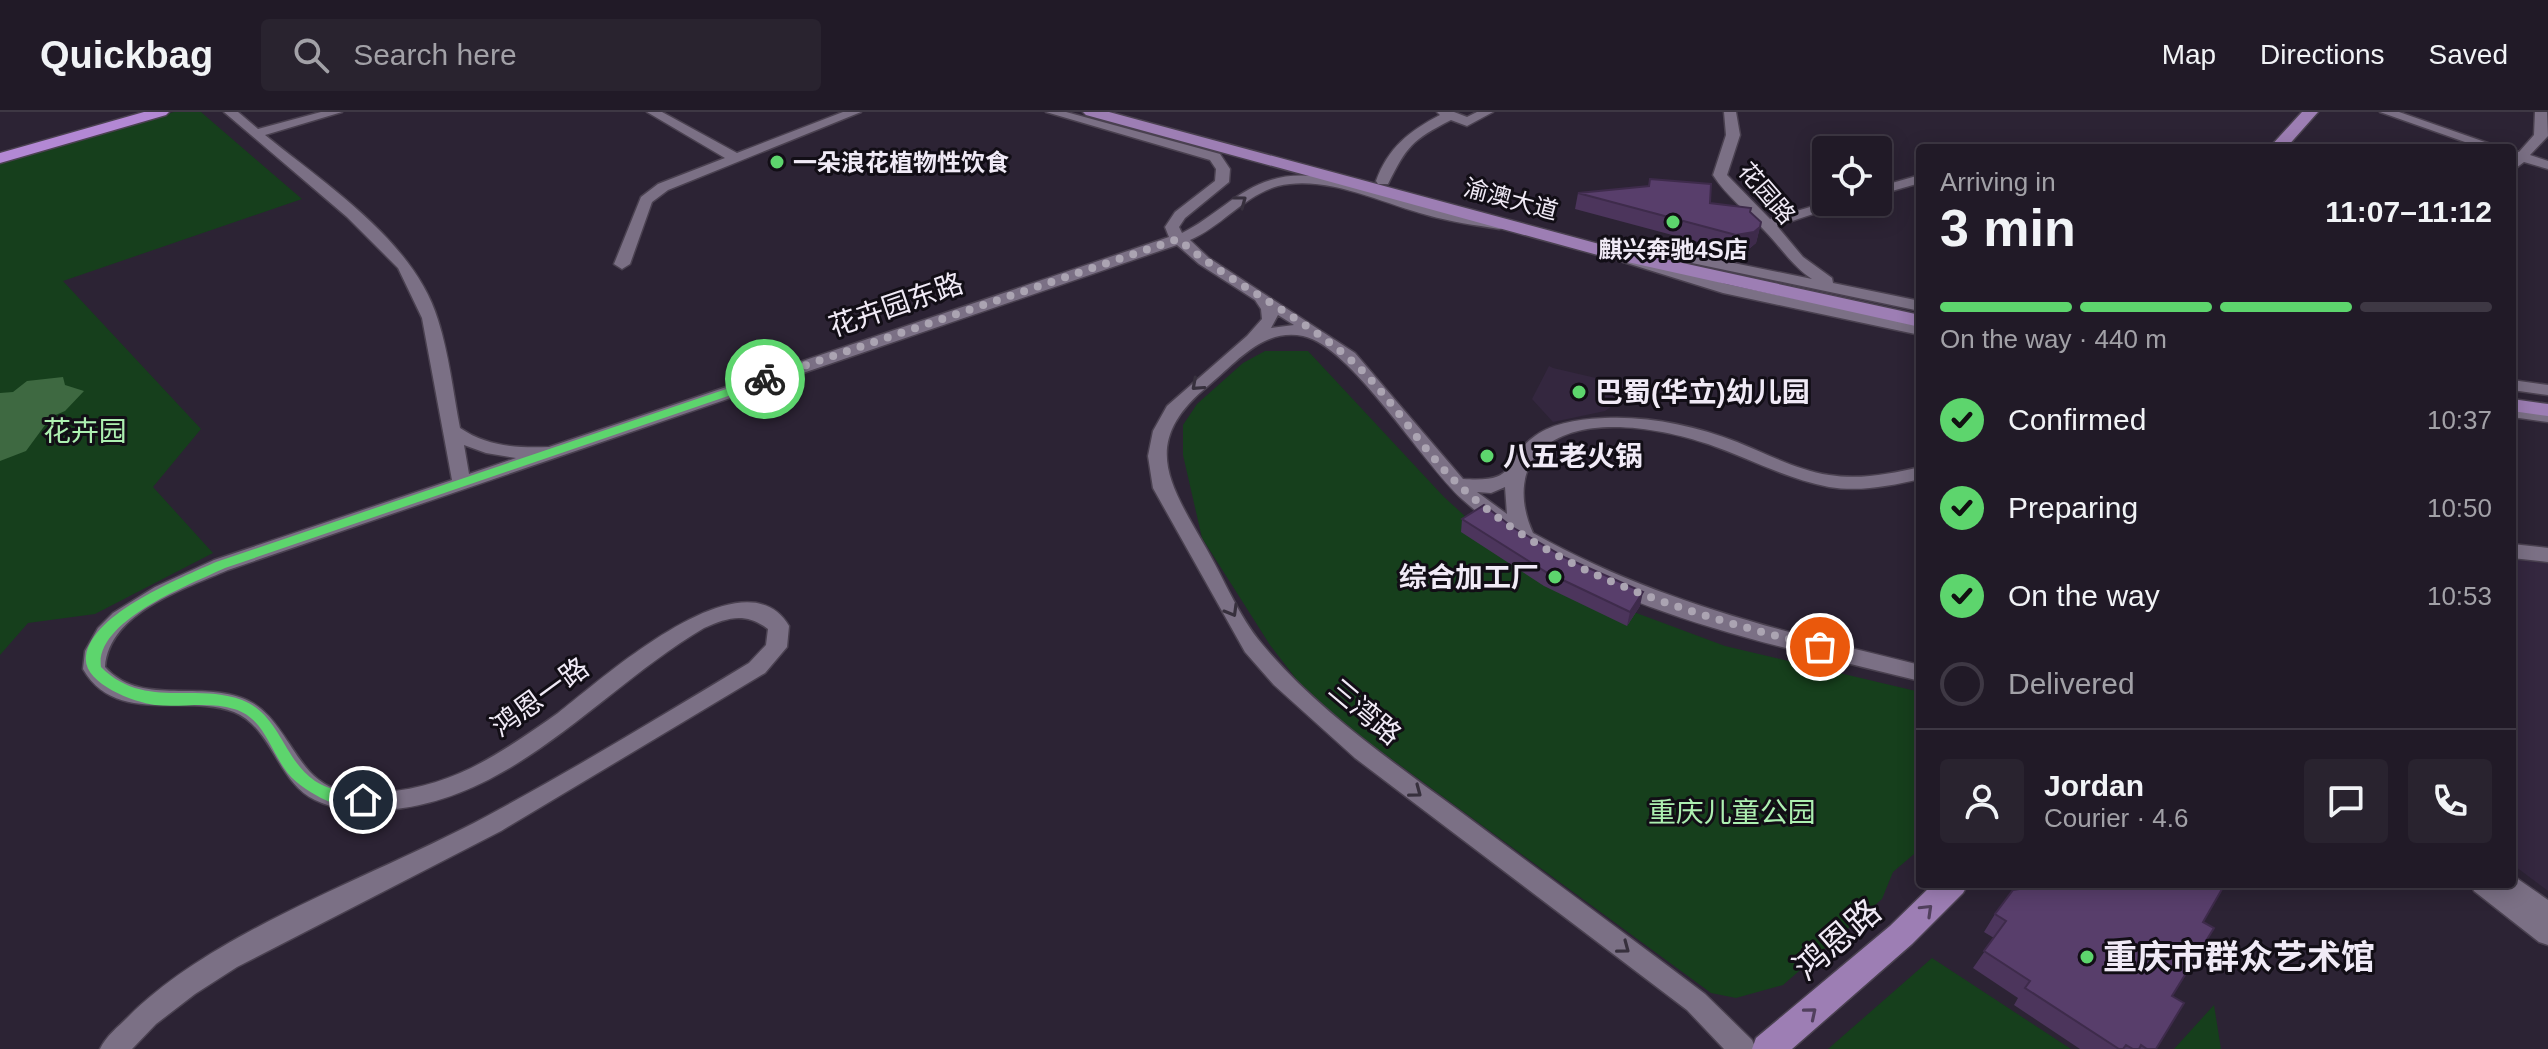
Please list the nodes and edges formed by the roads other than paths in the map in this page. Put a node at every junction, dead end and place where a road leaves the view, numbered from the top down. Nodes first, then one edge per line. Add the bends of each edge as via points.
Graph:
1 (133, 112) edge
2 (161, 112) edge
3 (230, 112) edge
4 (336, 112) edge
5 (653, 112) edge
6 (855, 112) edge
7 (1052, 112) edge
8 (1091, 112) edge
9 (1138, 112) edge
10 (1487, 112) edge
11 (1730, 112) edge
12 (2310, 112) edge
13 (2329, 112) edge
14 (2386, 112) edge
15 (2541, 112) edge
16 (1447, 114) edge
17 (256, 133) junction
18 (2281, 144) edge
19 (2301, 144) edge
20 (2483, 144) edge
21 (0, 149) edge
22 (733, 157) junction
23 (0, 158) edge
24 (2516, 159) edge
25 (2548, 165) edge
26 (1916, 180) edge
27 (1383, 181) junction
28 (1892, 187) edge
29 (1812, 211) edge
30 (1767, 224) junction
31 (1516, 228) junction
32 (1178, 239) junction
33 (1616, 248) junction
34 (1791, 256) junction
35 (622, 264) dead end
36 (1744, 270) junction
37 (1259, 295) junction
38 (1850, 300) junction
39 (1916, 308) edge
40 (1916, 320) edge
41 (1916, 329) edge
42 (1258, 336) junction
43 (1321, 336) junction
44 (450, 429) junction
45 (551, 452) junction
46 (1516, 474) junction
47 (1916, 474) edge
48 (462, 484) junction
49 (1460, 485) junction
50 (1524, 535) junction
51 (2516, 551) edge
52 (2548, 555) edge
53 (1916, 672) edge
54 (1949, 888) edge
55 (2488, 888) edge
56 (2513, 888) edge
57 (2548, 914) edge
58 (2548, 934) edge
59 (114, 1049) edge
60 (1742, 1049) edge
61 (1768, 1049) edge

1 - 21 highway
2 - 23 highway
3 - 17 street
4 - 17 street
5 - 22 street
6 - 22 street
7 - 32 street via 1205,152 1220,162 1222,182 1180,215 1172,227
8 - 31 main road, 渝澳大道
9 - 27 main road, 渝澳大道
10 - 16 street via 1467,122
11 - 30 street, 花园路 via 1733,135 1720,175
12 - 18 main road
13 - 19 main road
14 - 20 street
15 - 24 street via 2541,136
16 - 27 street via 1399,148
17 - 44 street via 405,266 430,318
22 - 35 street via 663,187 646,200
24 - 25 street
26 - 28 street
27 - 33 main road, 渝澳大道
29 - 30 street
30 - 34 street, 花园路
32 -> 31 street, 花卉园东路 via 1209,225 1252,193 1293,180
31 - 33 main road, 渝澳大道
32 - 37 street
32 - 45 street, 花卉园东路
33 - 36 street
33 - 38 main road, 渝澳大道
33 - 41 street via 1660,271
34 - 36 street via 1776,267
34 - 38 street, 花园路
36 - 38 street
37 - 42 street via 1270,319
37 - 43 street
38 - 39 main road, 渝澳大道
38 - 40 main road, 渝澳大道
42 - 43 street via 1282,330
42 -> 60 street, 三湾路 via 1170,413 1160,434 1156,468 1162,488 1252,647 1363,752 1696,1002
43 - 49 street via 1367,376 1428,454
44 - 45 street, 花卉园东路 via 492,451
44 - 48 street
45 - 48 street, 鸿恩一路
46 - 47 street via 1544,437 1605,423 1697,435 1829,481 1869,483
46 - 49 street via 1491,487
46 - 50 street via 1513,507
48 - 59 street, 鸿恩一路 via 221,565 165,590 101,638 93,652 94,669 107,682 141,696 210,699 254,711 309,785 337,799 389,802 439,790 505,760 677,635 713,615 762,613 779,626 776,647 757,668 605,760 454,846 286,927 202,976 132,1028
49 - 50 street
50 - 53 street via 1612,582 1671,605
51 - 52 street
61 -> 54 main road, 鸿恩路
55 - 58 street
56 - 57 street

